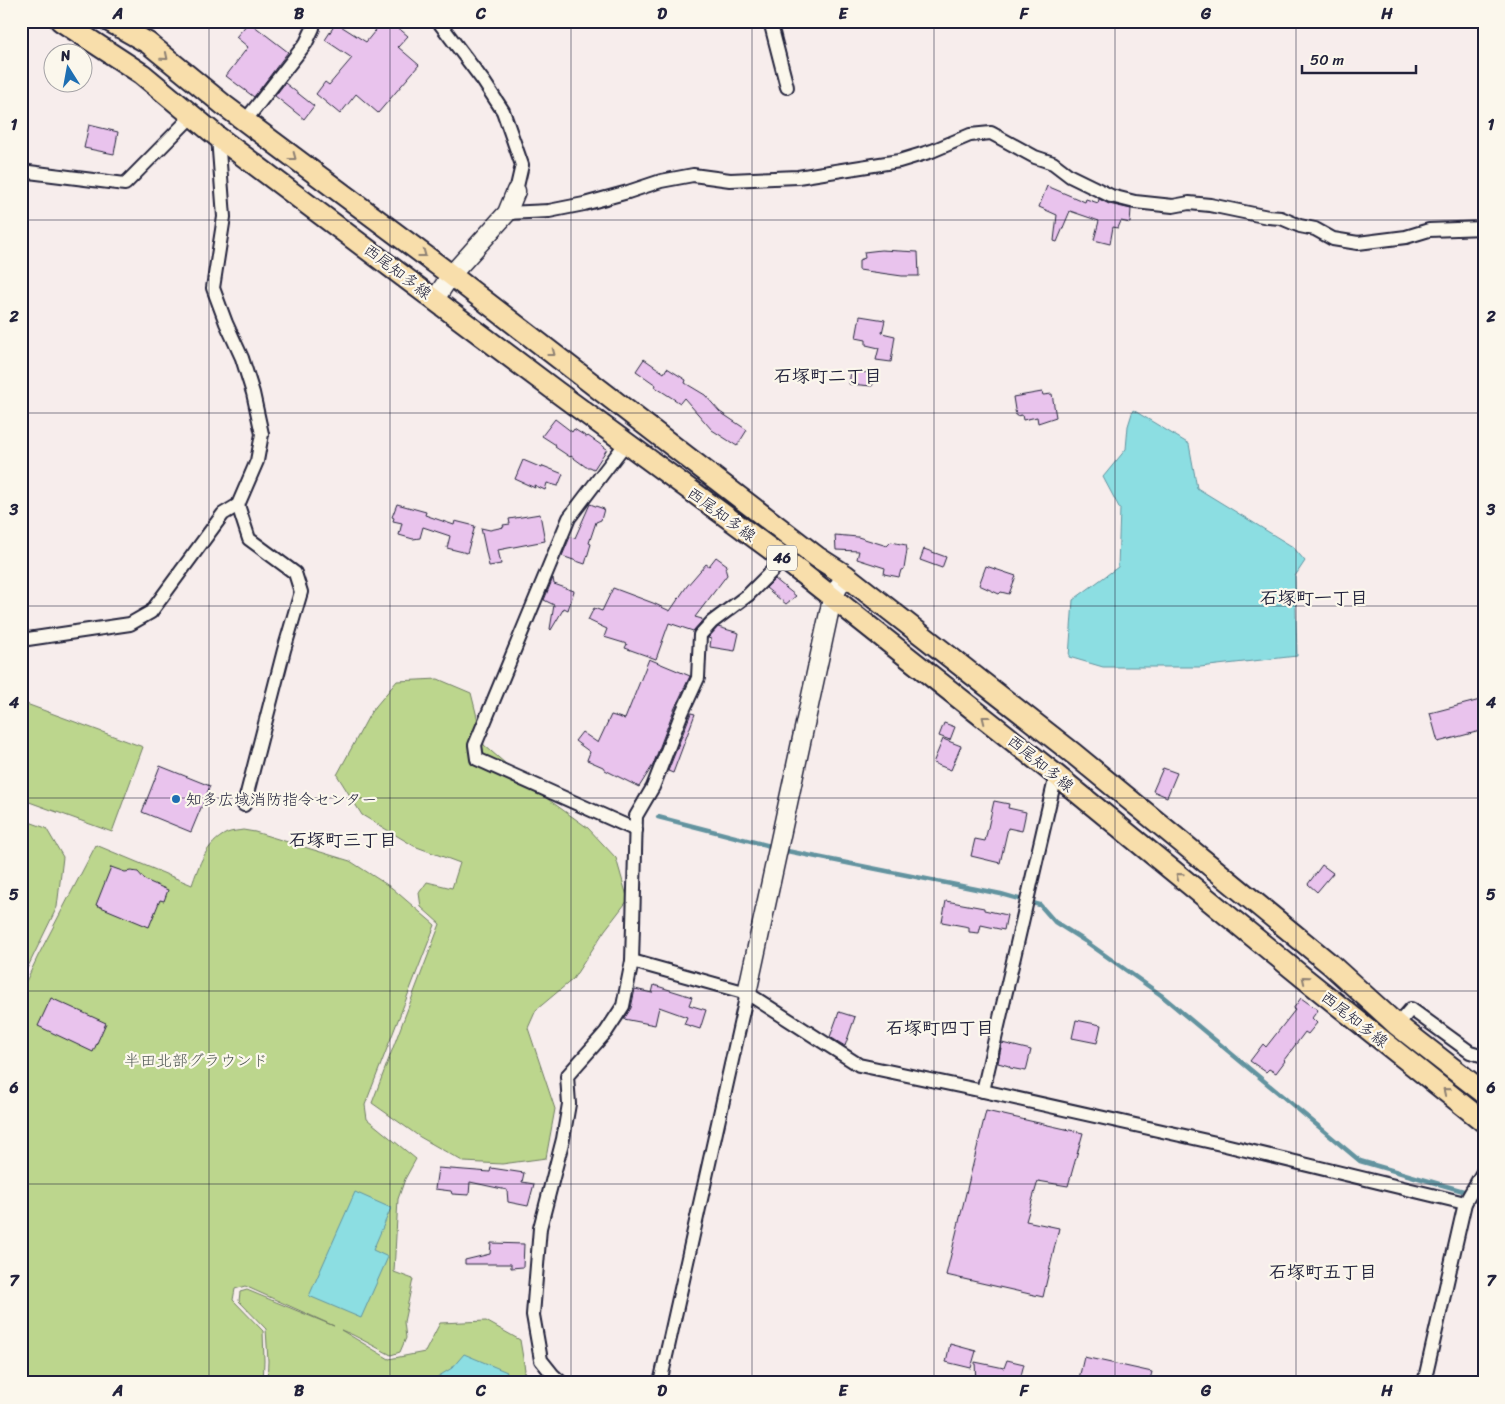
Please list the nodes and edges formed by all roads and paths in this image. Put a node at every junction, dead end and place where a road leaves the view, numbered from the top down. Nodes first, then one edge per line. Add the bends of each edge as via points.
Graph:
1 (61, 21) edge
2 (109, 21) edge
3 (314, 21) edge
4 (438, 21) edge
5 (770, 21) edge
6 (137, 28) edge
7 (787, 87) dead end
8 (192, 116) junction
9 (245, 122) junction
10 (218, 137) junction
11 (21, 171) edge
12 (516, 191) joint
13 (508, 214) junction
14 (1484, 228) edge
15 (451, 275) junction
16 (434, 299) junction
17 (626, 443) junction
18 (238, 505) junction
19 (784, 559) junction
20 (845, 575) junction
21 (832, 599) junction
22 (21, 640) edge
23 (1056, 775) junction
24 (244, 805) dead end
25 (636, 830) junction
26 (632, 961) junction
27 (747, 993) junction
28 (1397, 1025) junction
29 (1484, 1056) edge
30 (983, 1091) junction
31 (1484, 1093) edge
32 (1484, 1122) edge
33 (1484, 1170) edge
34 (1465, 1203) junction
35 (562, 1383) edge
36 (660, 1383) edge
37 (1424, 1383) edge

1 - 8 main road, 西尾知多線 / 46 via 142,74
2 - 6 main road, 西尾知多線 / 46
3 - 9 street via 306,43
4 - 12 street via 504,111 522,165
5 - 7 street
6 -> 9 main road, 西尾知多線 / 46 via 148,43
8 - 10 main road, 西尾知多線 / 46
8 - 11 street via 125,184
9 -> 15 main road, 西尾知多線 / 46
10 - 16 main road, 西尾知多線 / 46
10 - 18 street via 224,217 213,288 242,358 262,434 257,461
12 - 13 street
13 - 14 street via 584,204 693,175 730,180 798,176 898,161 970,135 991,133 1111,196 1135,202 1210,205 1281,218 1333,239 1358,243 1406,237 1430,230
13 - 15 street
15 - 16 street
15 -> 20 main road, 西尾知多線 / 46
16 - 17 main road, 西尾知多線 / 46
17 - 19 main road, 西尾知多線 / 46
17 - 25 street via 569,518 475,745 477,759
18 - 22 street via 223,514 151,612 130,624
18 - 24 street via 249,539 295,573 301,592
19 - 21 main road, 西尾知多線 / 46
19 - 25 street via 748,595 700,635 698,678 654,787 636,816
20 - 21 street
20 - 28 main road, 西尾知多線 / 46 via 1074,754 1330,964
23 -> 21 main road, 西尾知多線 / 46
21 - 27 street
23 - 30 street
32 -> 23 main road, 西尾知多線 / 46
25 - 26 street
26 - 27 street
26 - 35 street via 623,1006 606,1032 567,1076 569,1104 563,1139 540,1228 532,1315 541,1360
27 - 30 street via 859,1065
27 - 36 street
28 - 29 street via 1411,1009 1470,1052
28 - 31 main road, 西尾知多線 / 46
30 - 34 street
33 - 34 street
34 - 37 street

